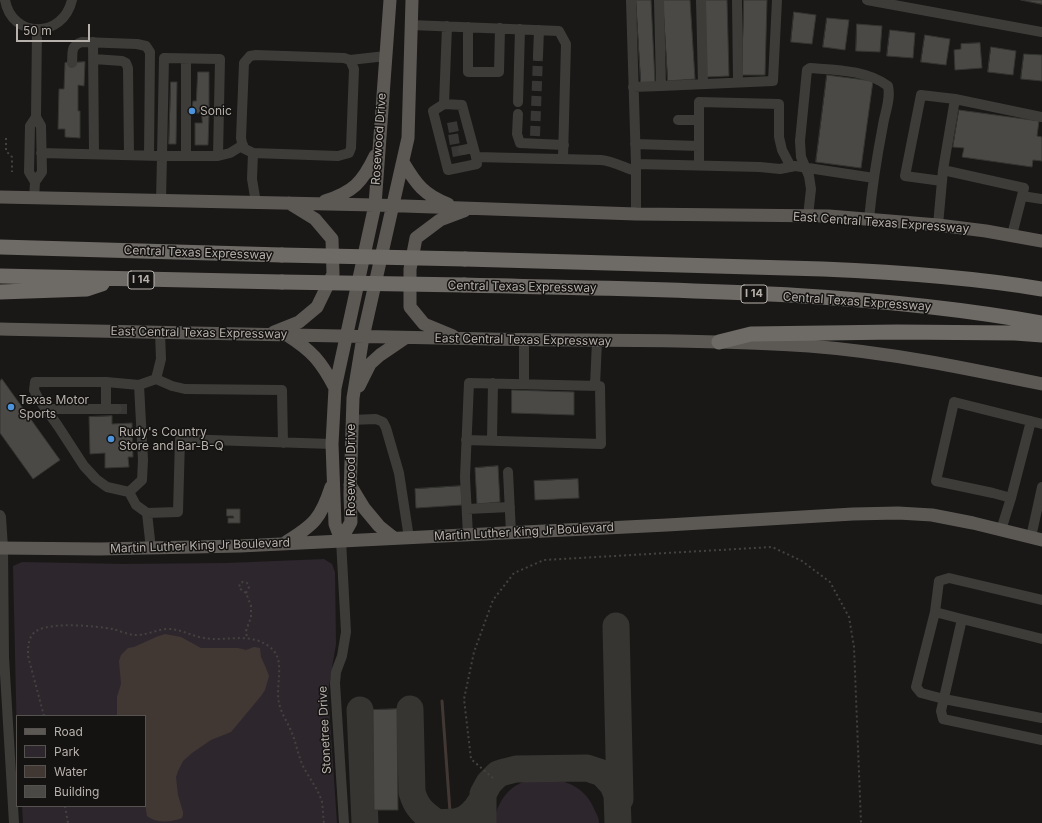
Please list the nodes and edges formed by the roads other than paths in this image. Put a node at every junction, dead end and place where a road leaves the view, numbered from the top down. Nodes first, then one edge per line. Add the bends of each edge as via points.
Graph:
1 (5, 0) edge
2 (72, 0) edge
3 (390, 0) edge
4 (412, 0) edge
5 (631, 0) edge
6 (659, 0) edge
7 (701, 0) edge
8 (737, 0) edge
9 (777, 0) edge
10 (866, 0) edge
11 (411, 25) junction
12 (447, 26) junction
13 (468, 27) junction
14 (500, 28) junction
15 (37, 29) junction
16 (520, 29) junction
17 (539, 30) junction
18 (1042, 32) edge
19 (93, 42) junction
20 (386, 56) junction
21 (538, 56) tunnel mouth
22 (94, 58) junction
23 (186, 58) junction
24 (350, 60) junction
25 (72, 64) dead end
26 (738, 82) junction
27 (703, 84) junction
28 (661, 86) junction
29 (633, 87) junction
30 (955, 99) junction
31 (518, 102) dead end
32 (444, 104) junction
33 (518, 114) dead end
34 (36, 117) junction
35 (1042, 117) edge
36 (678, 120) dead end
37 (699, 120) junction
38 (453, 127) junction
39 (635, 144) junction
40 (242, 145) junction
41 (564, 145) junction
42 (699, 146) junction
43 (379, 150) junction
44 (463, 150) tunnel mouth
45 (474, 152) junction
46 (41, 153) junction
47 (253, 153) junction
48 (94, 154) junction
49 (129, 155) junction
50 (149, 155) junction
51 (162, 156) junction
52 (186, 156) junction
53 (218, 156) junction
54 (563, 158) junction
55 (403, 162) junction
56 (699, 165) junction
57 (636, 167) junction
58 (791, 167) junction
59 (807, 168) junction
60 (943, 170) junction
61 (874, 178) junction
62 (942, 181) junction
63 (35, 182) junction
64 (1022, 196) junction
65 (0, 197) edge
66 (34, 199) junction
67 (1042, 199) edge
68 (161, 201) junction
69 (256, 203) junction
70 (289, 203) junction
71 (317, 204) junction
72 (375, 205) junction
73 (393, 205) junction
74 (458, 208) junction
75 (472, 208) junction
76 (636, 214) junction
77 (808, 216) junction
78 (868, 220) junction
79 (938, 225) junction
80 (1012, 235) junction
81 (1042, 240) edge
82 (2, 246) edge
83 (0, 276) edge
84 (123, 279) junction
85 (1042, 289) edge
86 (0, 292) edge
87 (1042, 323) edge
88 (0, 329) edge
89 (160, 332) junction
90 (271, 334) junction
91 (1042, 334) edge
92 (287, 335) junction
93 (346, 336) junction
94 (363, 337) junction
95 (405, 338) junction
96 (459, 339) junction
97 (524, 340) junction
98 (597, 341) junction
99 (719, 342) junction
100 (156, 379) junction
101 (106, 382) junction
102 (493, 383) junction
103 (524, 384) junction
104 (1042, 384) edge
105 (139, 385) junction
106 (595, 386) junction
107 (335, 388) junction
108 (353, 398) junction
109 (46, 409) junction
110 (117, 409) tunnel mouth
111 (106, 410) junction
112 (351, 420) junction
113 (1031, 422) junction
114 (1042, 424) edge
115 (466, 440) junction
116 (492, 440) junction
117 (283, 442) junction
118 (332, 444) junction
119 (508, 472) dead end
120 (334, 479) junction
121 (350, 485) junction
122 (1042, 487) edge
123 (129, 492) junction
124 (1011, 498) junction
125 (510, 506) junction
126 (467, 509) junction
127 (147, 513) junction
128 (0, 515) edge
129 (1001, 530) junction
130 (511, 532) junction
131 (468, 535) junction
132 (394, 538) junction
133 (409, 538) junction
134 (1036, 539) edge
135 (341, 540) junction
136 (283, 544) junction
137 (2, 548) edge
138 (151, 549) junction
139 (1042, 600) edge
140 (935, 612) junction
141 (962, 619) junction
142 (1042, 639) edge
143 (2, 656) edge
144 (944, 699) junction
145 (1042, 718) edge
146 (1042, 740) edge
147 (14, 823) edge
148 (344, 823) edge

1 - 15 street via 11,15 18,23 27,28
2 - 15 street via 65,17 57,24
3 - 20 main road, Rosewood Drive
4 - 11 main road, Rosewood Drive
5 - 29 street
6 - 28 street
7 - 27 street
8 - 26 street
9 - 26 street via 773,81
10 - 18 street
11 - 12 street
11 - 55 main road, Rosewood Drive via 408,138
12 - 13 street
12 - 32 street
13 - 14 street
13 - 14 street via 468,72 499,72
14 - 16 street
15 - 34 street
16 - 17 street
16 - 31 street
17 - 21 street
17 - 41 street via 559,31 566,44
19 - 22 street
19 - 25 street via 82,42 73,46
19 - 50 street via 137,44 146,46 150,52
20 - 24 street
20 - 43 main road, Rosewood Drive
22 - 48 street
22 - 49 street via 122,61 128,68
23 - 51 street via 164,58
23 - 52 street
23 - 53 street via 220,59
24 - 40 street via 250,56 244,63
24 - 47 street via 354,69 349,153 338,156
26 - 27 street
27 - 28 street
28 - 29 street
29 - 39 street
30 - 35 street
30 - 60 street
30 - 62 street via 921,95 905,176
32 - 38 street via 433,111
32 - 38 street via 462,105
33 - 41 street via 517,134 520,143 535,140
34 - 46 street via 41,126
34 - 63 street via 30,126 29,172
36 - 37 street
37 - 42 street
37 - 58 street via 699,102 779,104 779,137 782,150
38 - 45 street via 465,137
38 - 45 street via 445,141 448,170 477,164
39 - 42 street
39 - 57 street
40 - 47 street
40 - 53 street via 230,153
41 - 54 street
42 - 56 street
43 - 71 main road via 367,173 351,190
43 - 72 main road, Rosewood Drive
44 - 45 street
45 - 54 street
46 - 48 street
46 - 63 street via 42,172
47 - 69 street via 252,180
48 - 49 street
49 - 50 street
50 - 51 street
51 - 52 street
51 - 68 street
52 - 53 street
54 - 57 street via 609,160 626,169
55 - 73 main road, Rosewood Drive
55 - 74 main road via 424,192
56 - 57 street
56 - 58 street via 780,169
57 - 76 street
58 - 59 street
59 - 61 street
59 - 61 street via 802,157 800,141 807,70 810,68 849,71 880,79 888,86 890,94
59 - 77 street via 810,189
60 - 62 street
60 - 64 street via 1024,188
61 - 78 street
62 - 79 street
63 - 66 street
64 - 67 street
64 - 80 street
65 - 66 main road, East Central Texas Expressway
66 - 68 main road, East Central Texas Expressway
68 - 69 main road, East Central Texas Expressway
69 - 70 main road, East Central Texas Expressway
70 - 71 main road, East Central Texas Expressway
70 - 90 main road via 315,219 332,239 333,274 317,307 299,322
71 - 72 main road, East Central Texas Expressway
72 - 73 main road, East Central Texas Expressway
72 - 93 main road, Rosewood Drive
73 - 74 main road, East Central Texas Expressway
73 - 94 main road, Rosewood Drive
74 - 75 main road, East Central Texas Expressway
75 - 76 main road, East Central Texas Expressway
75 - 96 main road via 440,220 416,238 410,269 410,307 424,324
76 - 77 main road, East Central Texas Expressway
77 - 78 main road, East Central Texas Expressway
78 - 79 main road, East Central Texas Expressway
79 - 80 main road, East Central Texas Expressway
80 - 81 main road, East Central Texas Expressway
82 - 85 highway, Central Texas Expressway / I 14, bridge via 823,269 957,278
83 - 84 highway, Central Texas Expressway / I 14
84 - 86 highway via 87,288
84 - 87 highway, Central Texas Expressway / I 14, bridge via 680,291 855,300 942,308
88 - 89 main road, East Central Texas Expressway
89 - 90 main road, East Central Texas Expressway
89 - 100 street via 161,359
90 - 92 main road, East Central Texas Expressway
91 - 99 highway via 751,334
92 - 93 main road, East Central Texas Expressway
92 - 107 main road via 319,360
93 - 94 main road, East Central Texas Expressway
93 - 107 main road, Rosewood Drive
94 - 95 main road, East Central Texas Expressway
94 - 108 main road, Rosewood Drive
95 - 96 main road, East Central Texas Expressway
95 - 108 main road via 370,364
96 - 97 main road, East Central Texas Expressway
97 - 98 main road, East Central Texas Expressway
97 - 103 street
98 - 99 main road, East Central Texas Expressway
98 - 106 street
99 - 104 main road, East Central Texas Expressway via 810,346 890,355
100 - 105 street
100 - 117 street via 185,389 282,390
101 - 105 street
101 - 109 street via 35,382 34,390
101 - 111 street
102 - 103 street
102 - 115 street via 469,383
102 - 116 street
103 - 106 street
105 - 123 street via 136,410 143,460 142,480
106 - 116 street via 600,386 601,444
107 - 118 main road, Rosewood Drive
108 - 112 main road, Rosewood Drive
109 - 111 street
109 - 123 street via 84,466 96,479 107,487
110 - 111 street
112 - 121 main road, Rosewood Drive
112 - 133 street via 376,419 383,422 386,428 399,473
113 - 114 street
113 - 124 street
113 - 124 street via 954,402 936,481
115 - 116 street
115 - 126 street
117 - 118 street
117 - 127 street via 180,439 178,512
118 - 120 main road, Rosewood Drive
119 - 125 street
120 - 135 main road, Rosewood Drive via 335,524
120 - 136 main road via 325,506 316,519 306,530
121 - 132 main road via 364,508 379,526
121 - 135 main road, Rosewood Drive via 351,522
122 - 134 street
123 - 127 street via 136,504
124 - 129 street
125 - 126 street
125 - 130 street
126 - 131 street
127 - 138 street
128 - 137 street
129 - 130 main road, Martin Luther King Jr Boulevard via 932,515 860,514
129 - 134 main road, Martin Luther King Jr Boulevard
130 - 131 main road, Martin Luther King Jr Boulevard
131 - 133 main road, Martin Luther King Jr Boulevard
132 - 133 main road, Martin Luther King Jr Boulevard
132 - 135 main road, Martin Luther King Jr Boulevard
135 - 136 main road, Martin Luther King Jr Boulevard
135 - 148 street, Stonetree Drive via 346,632 335,683
136 - 138 main road, Martin Luther King Jr Boulevard
137 - 138 main road, Martin Luther King Jr Boulevard
137 - 143 street
139 - 140 street via 949,578 940,581
140 - 141 street
140 - 144 street via 916,687 921,692
141 - 142 street
141 - 144 street
143 - 147 street
144 - 145 street
144 - 146 street via 941,711 943,719

